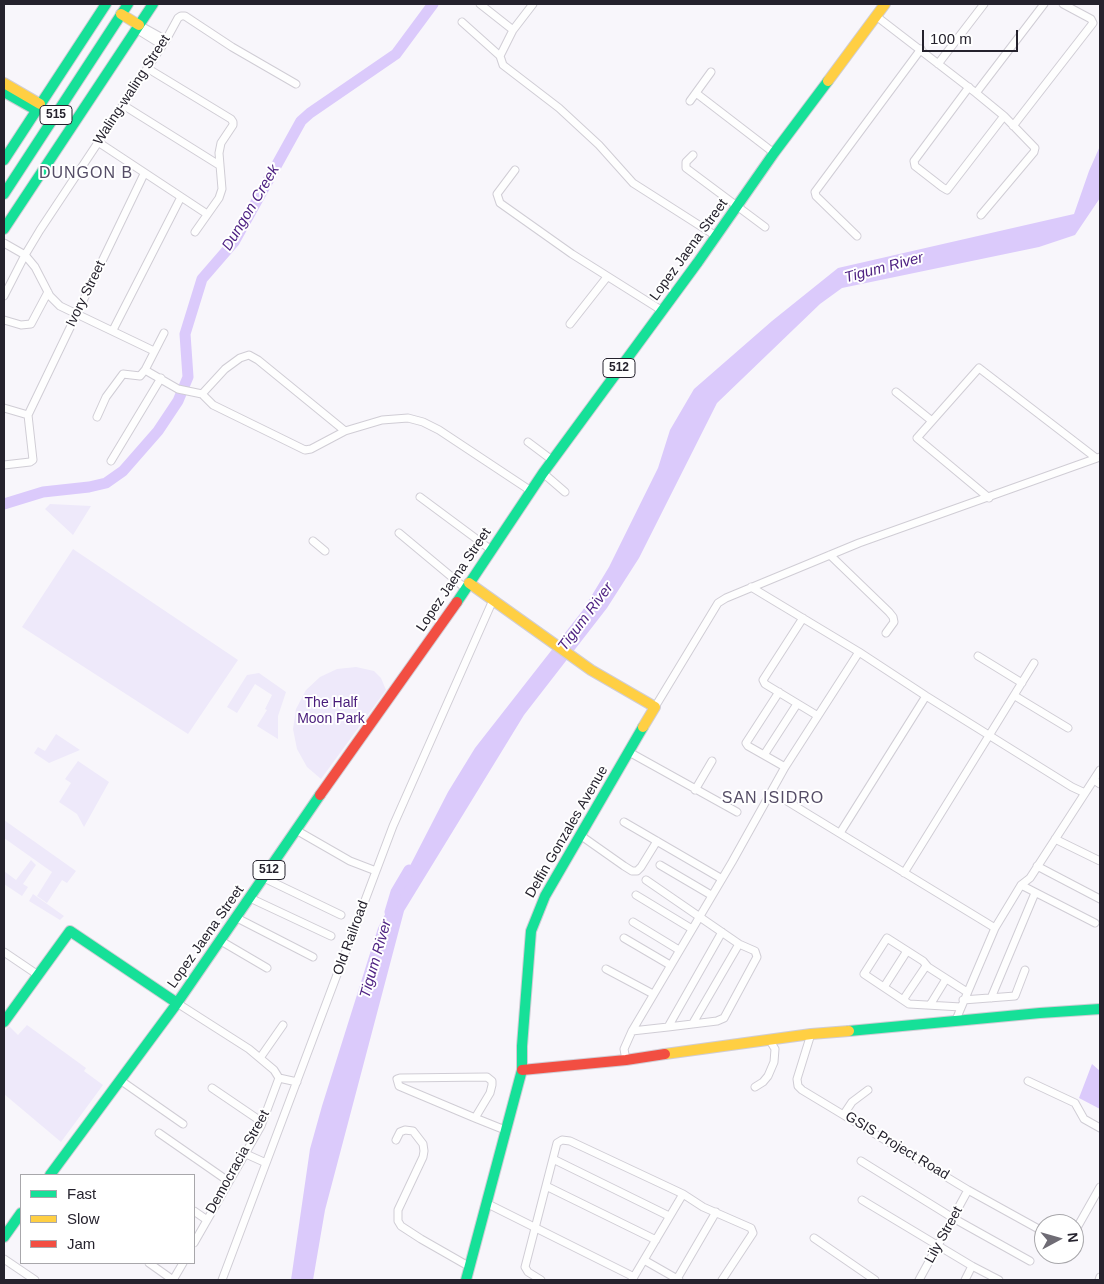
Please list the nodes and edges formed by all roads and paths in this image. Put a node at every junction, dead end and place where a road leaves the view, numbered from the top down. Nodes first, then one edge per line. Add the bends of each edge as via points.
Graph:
1 (106, 4) edge
2 (128, 4) edge
3 (153, 4) edge
4 (480, 4) edge
5 (532, 4) edge
6 (886, 4) edge
7 (984, 4) edge
8 (1044, 4) edge
9 (1063, 4) edge
10 (121, 14) junction
11 (876, 16) junction
12 (462, 22) dead end
13 (139, 25) junction
14 (513, 30) junction
15 (164, 42) junction
16 (77, 48) junction
17 (921, 50) junction
18 (500, 56) junction
19 (92, 58) junction
20 (938, 64) junction
21 (147, 68) junction
22 (711, 72) dead end
23 (4, 83) edge
24 (296, 84) dead end
25 (969, 87) junction
26 (4, 92) edge
27 (696, 93) junction
28 (976, 93) junction
29 (690, 101) dead end
30 (123, 105) junction
31 (38, 107) junction
32 (1004, 116) junction
33 (1014, 126) junction
34 (98, 142) junction
35 (774, 154) junction
36 (693, 155) dead end
37 (4, 160) edge
38 (219, 165) junction
39 (515, 170) dead end
40 (144, 174) junction
41 (4, 194) edge
42 (180, 197) junction
43 (737, 206) junction
44 (207, 214) junction
45 (981, 216) dead end
46 (766, 227) dead end
47 (4, 229) edge
48 (195, 232) dead end
49 (716, 236) junction
50 (857, 236) dead end
51 (4, 243) edge
52 (25, 255) junction
53 (607, 277) junction
54 (48, 292) junction
55 (4, 296) edge
56 (661, 310) junction
57 (77, 313) junction
58 (4, 320) edge
59 (570, 324) dead end
60 (113, 330) junction
61 (164, 333) dead end
62 (154, 351) junction
63 (145, 370) junction
64 (161, 378) junction
65 (896, 392) dead end
66 (202, 394) junction
67 (4, 408) edge
68 (28, 415) junction
69 (97, 417) dead end
70 (932, 421) junction
71 (345, 431) junction
72 (528, 442) dead end
73 (1098, 458) edge
74 (552, 460) junction
75 (111, 461) dead end
76 (4, 466) edge
77 (543, 473) junction
78 (531, 490) junction
79 (565, 492) dead end
80 (420, 497) dead end
81 (988, 498) junction
82 (399, 533) dead end
83 (313, 541) dead end
84 (490, 549) junction
85 (326, 551) dead end
86 (830, 555) junction
87 (467, 585) junction
88 (751, 587) junction
89 (493, 600) junction
90 (803, 618) junction
91 (886, 632) dead end
92 (859, 652) junction
93 (978, 656) dead end
94 (1034, 663) dead end
95 (1022, 683) junction
96 (779, 692) junction
97 (926, 696) junction
98 (1014, 696) junction
99 (797, 704) junction
100 (655, 706) junction
101 (818, 716) junction
102 (1068, 728) dead end
103 (990, 736) junction
104 (629, 752) junction
105 (764, 755) junction
106 (712, 761) dead end
107 (785, 767) junction
108 (1100, 770) edge
109 (1097, 782) edge
110 (695, 790) junction
111 (772, 792) junction
112 (1085, 793) junction
113 (737, 812) dead end
114 (624, 822) dead end
115 (296, 830) junction
116 (840, 833) junction
117 (580, 835) junction
118 (1055, 839) junction
119 (657, 841) junction
120 (1100, 861) edge
121 (660, 865) dead end
122 (1037, 866) junction
123 (376, 871) junction
124 (904, 873) junction
125 (264, 878) junction
126 (722, 879) junction
127 (646, 880) dead end
128 (1021, 885) junction
129 (1035, 893) junction
130 (711, 895) junction
131 (636, 896) dead end
132 (250, 898) junction
133 (1100, 899) edge
134 (341, 915) dead end
135 (700, 916) junction
136 (237, 918) junction
137 (633, 922) dead end
138 (1095, 923) dead end
139 (995, 928) junction
140 (692, 929) junction
141 (722, 932) junction
142 (331, 936) dead end
143 (624, 938) dead end
144 (221, 941) junction
145 (739, 944) junction
146 (679, 950) junction
147 (907, 951) junction
148 (4, 952) edge
149 (313, 957) dead end
150 (670, 965) junction
151 (926, 966) junction
152 (267, 968) dead end
153 (606, 969) dead end
154 (1025, 970) dead end
155 (38, 975) junction
156 (946, 979) junction
157 (884, 987) junction
158 (967, 992) junction
159 (653, 994) junction
160 (991, 998) junction
161 (903, 1000) junction
162 (177, 1003) junction
163 (962, 1004) junction
164 (930, 1005) junction
165 (1100, 1009) edge
166 (4, 1022) edge
167 (955, 1022) junction
168 (694, 1023) junction
169 (283, 1025) dead end
170 (668, 1027) junction
171 (632, 1031) junction
172 (811, 1034) junction
173 (769, 1039) junction
174 (260, 1058) junction
175 (626, 1060) junction
176 (522, 1070) junction
177 (279, 1078) junction
178 (120, 1080) junction
179 (1028, 1081) dead end
180 (297, 1082) junction
181 (755, 1087) dead end
182 (212, 1088) dead end
183 (868, 1090) dead end
184 (844, 1114) junction
185 (475, 1118) junction
186 (262, 1122) junction
187 (183, 1124) dead end
188 (1100, 1128) edge
189 (505, 1130) junction
190 (159, 1133) dead end
191 (396, 1140) dead end
192 (246, 1154) junction
193 (553, 1159) junction
194 (861, 1161) dead end
195 (266, 1164) junction
196 (51, 1174) edge
197 (228, 1181) junction
198 (546, 1186) junction
199 (1100, 1188) edge
200 (968, 1190) junction
201 (683, 1194) junction
202 (862, 1200) dead end
203 (486, 1203) junction
204 (195, 1212) edge
205 (716, 1212) junction
206 (20, 1214) edge
207 (669, 1216) junction
208 (1084, 1216) edge
209 (953, 1218) junction
210 (206, 1220) junction
211 (1034, 1226) edge
212 (536, 1228) junction
213 (4, 1237) edge
214 (814, 1238) dead end
215 (656, 1240) junction
216 (195, 1241) edge
217 (937, 1246) junction
218 (4, 1259) edge
219 (644, 1260) junction
220 (1030, 1261) dead end
221 (149, 1264) edge
222 (182, 1264) edge
223 (972, 1266) junction
224 (470, 1267) junction
225 (633, 1279) edge
226 (35, 1280) edge
227 (173, 1280) edge
228 (222, 1280) edge
229 (466, 1280) edge
230 (540, 1280) edge
231 (678, 1280) edge
232 (722, 1280) edge
233 (875, 1280) edge
234 (919, 1280) edge
235 (965, 1280) edge
236 (999, 1280) edge

1 - 16 main road, 515
2 - 10 main road, 515
3 - 13 main road
4 - 14 street
5 - 14 street
6 - 11 main road, Lopez Jaena Street / 512
7 - 20 street
8 - 28 street
9 - 33 street via 1093,22
10 - 13 main road
10 - 19 main road, 515
11 - 17 street
11 - 35 main road, Lopez Jaena Street / 512
12 - 18 street
13 - 15 street
13 - 47 main road
14 - 18 street
15 - 21 street, Waling-waling Street
15 - 24 street, Waling-waling Street via 178,18 185,16
16 - 19 main road
16 - 31 main road, 515
17 - 20 street
17 - 50 street via 814,192
18 - 49 street via 502,65 549,99 600,145 633,183
19 - 41 main road, 515
20 - 25 street
21 - 30 street, Waling-waling Street
21 - 38 street via 231,119 233,125 222,143
22 - 27 street
23 - 31 main road
25 - 28 street
25 - 32 street via 914,161 928,176 948,190
26 - 31 main road
27 - 29 street
27 - 35 street
28 - 32 street
30 - 34 street, Waling-waling Street
30 - 38 street
31 - 37 main road, 515
32 - 33 street
33 - 45 street via 1035,148 1034,152
34 - 40 street
34 - 52 street, Waling-waling Street
35 - 43 main road, Lopez Jaena Street / 512
36 - 43 street via 686,162 686,168
38 - 44 street via 222,189
39 - 53 street via 497,194 500,204
40 - 42 street
40 - 57 street, Ivory Street
42 - 44 street
42 - 60 street
43 - 46 street
43 - 49 main road, Lopez Jaena Street / 512
44 - 48 street
49 - 56 main road, Lopez Jaena Street / 512
51 - 52 street
52 - 54 street
52 - 55 street, Waling-waling Street
53 - 56 street
53 - 59 street
54 - 57 street via 60,306
54 - 58 street via 31,324
56 - 74 main road, Lopez Jaena Street / 512
57 - 60 street
57 - 68 street, Ivory Street
60 - 62 street
61 - 62 street
62 - 63 street
63 - 64 street
63 - 69 street via 140,376 123,374 106,397
64 - 66 street via 178,388
64 - 75 street
65 - 70 street
66 - 71 street via 213,405 306,450
66 - 71 street via 225,369 249,355
67 - 68 street
68 - 76 street via 32,460
70 - 73 street via 979,368
70 - 81 street via 917,438
71 - 78 street via 382,420 408,418 423,422
72 - 74 street
73 - 81 street, Delfin Gonzales Avenue
74 - 77 main road, Lopez Jaena Street / 512
77 - 78 main road, Lopez Jaena Street / 512
77 - 79 street
78 - 84 main road, Lopez Jaena Street / 512
80 - 84 street
81 - 86 street, Delfin Gonzales Avenue
82 - 87 street
83 - 85 street
84 - 87 main road, Lopez Jaena Street / 512
86 - 88 street, Delfin Gonzales Avenue
86 - 91 street via 890,612 894,622
87 - 89 main road
87 - 115 main road, Lopez Jaena Street / 512
88 - 90 street
88 - 100 street, Delfin Gonzales Avenue via 718,603
89 - 100 main road via 591,670
89 - 123 street, Old Railroad
90 - 92 street
90 - 96 street via 763,680
92 - 97 street
92 - 101 street
93 - 95 street
94 - 95 street
95 - 98 street
96 - 99 street
96 - 105 street via 746,743
97 - 103 street
97 - 116 street
98 - 102 street
98 - 103 street
99 - 101 street
99 - 105 street
100 - 104 main road, Delfin Gonzales Avenue
101 - 107 street
103 - 112 street
103 - 124 street
104 - 110 street
104 - 117 main road, Delfin Gonzales Avenue
105 - 107 street
106 - 110 street
107 - 111 street
108 - 109 street
109 - 112 street
110 - 113 street
111 - 116 street
111 - 126 street
112 - 118 street
114 - 119 street
115 - 123 street via 350,861
115 - 125 main road, Lopez Jaena Street / 512
116 - 124 street
117 - 119 street via 632,871 641,867
117 - 176 main road, Delfin Gonzales Avenue via 545,896 531,931
118 - 120 street
118 - 122 street
119 - 126 street
121 - 130 street
122 - 128 street
122 - 133 street
123 - 180 street, Old Railroad
124 - 139 street
125 - 132 main road, Lopez Jaena Street / 512
125 - 134 street
126 - 130 street
127 - 135 street
128 - 129 street
128 - 139 street
129 - 138 street
129 - 160 street
130 - 135 street
131 - 140 street
132 - 136 main road, Lopez Jaena Street / 512
132 - 142 street
135 - 140 street
135 - 141 street
136 - 144 main road, Lopez Jaena Street / 512
136 - 149 street
137 - 146 street
139 - 158 street
140 - 146 street
141 - 145 street
141 - 170 street
143 - 150 street
144 - 152 street
144 - 162 main road, Lopez Jaena Street / 512
145 - 168 street
145 - 168 street via 755,951 757,957 724,1018
146 - 150 street
147 - 151 street
147 - 157 street
147 - 157 street via 887,938 864,974
148 - 155 street
150 - 159 street
151 - 156 street
151 - 161 street
153 - 159 street
154 - 160 street via 1015,996
155 - 162 main road via 70,931
155 - 166 main road
156 - 158 street
156 - 164 street
157 - 161 street
158 - 163 street
159 - 171 street
160 - 163 street
161 - 164 street via 909,1004
162 - 174 street
162 - 178 main road, Lopez Jaena Street / 512
163 - 164 street
163 - 167 street
165 - 167 main road
167 - 172 main road
168 - 170 street
169 - 174 street
170 - 171 street
171 - 175 street via 624,1049
172 - 173 main road
172 - 184 street, GSIS Project Road via 797,1079 798,1086
173 - 175 main road
173 - 181 street via 775,1049 774,1062 768,1076
174 - 177 street
175 - 176 main road
176 - 189 main road, Delfin Gonzales Avenue
177 - 180 street
177 - 186 street, Democracia Street
178 - 187 street
178 - 196 main road, Lopez Jaena Street / 512
179 - 188 street via 1075,1103 1084,1119
180 - 195 street, Old Railroad
182 - 186 street
183 - 184 street via 852,1102
184 - 200 street, GSIS Project Road
185 - 185 street via 399,1086 397,1079 487,1077 492,1081 490,1093
185 - 189 street
186 - 192 street, Democracia Street
189 - 203 main road, Delfin Gonzales Avenue
190 - 197 street
191 - 224 street via 400,1132 413,1130 424,1151 398,1210 398,1221 421,1239
192 - 195 street
192 - 197 street, Democracia Street
193 - 198 street
193 - 201 street via 557,1143 570,1141
193 - 207 street
194 - 209 street
195 - 228 street, Old Railroad
197 - 210 street, Democracia Street
198 - 212 street
198 - 215 street
199 - 208 street
200 - 209 street, Lily Street
200 - 211 street, GSIS Project Road
201 - 205 street
201 - 207 street
202 - 217 street
203 - 212 street
203 - 224 main road, Delfin Gonzales Avenue
204 - 210 street
205 - 231 street
205 - 232 street via 744,1224 753,1233
206 - 213 main road
207 - 215 street
209 - 217 street, Lily Street
209 - 220 street
210 - 216 street, Democracia Street
212 - 225 street
212 - 230 street via 525,1267
214 - 233 street
215 - 219 street
217 - 223 street
217 - 234 street, Lily Street
218 - 226 street
219 - 225 street
219 - 231 street
221 - 227 street
222 - 227 street
223 - 235 street
223 - 236 street
224 - 229 main road, Delfin Gonzales Avenue

